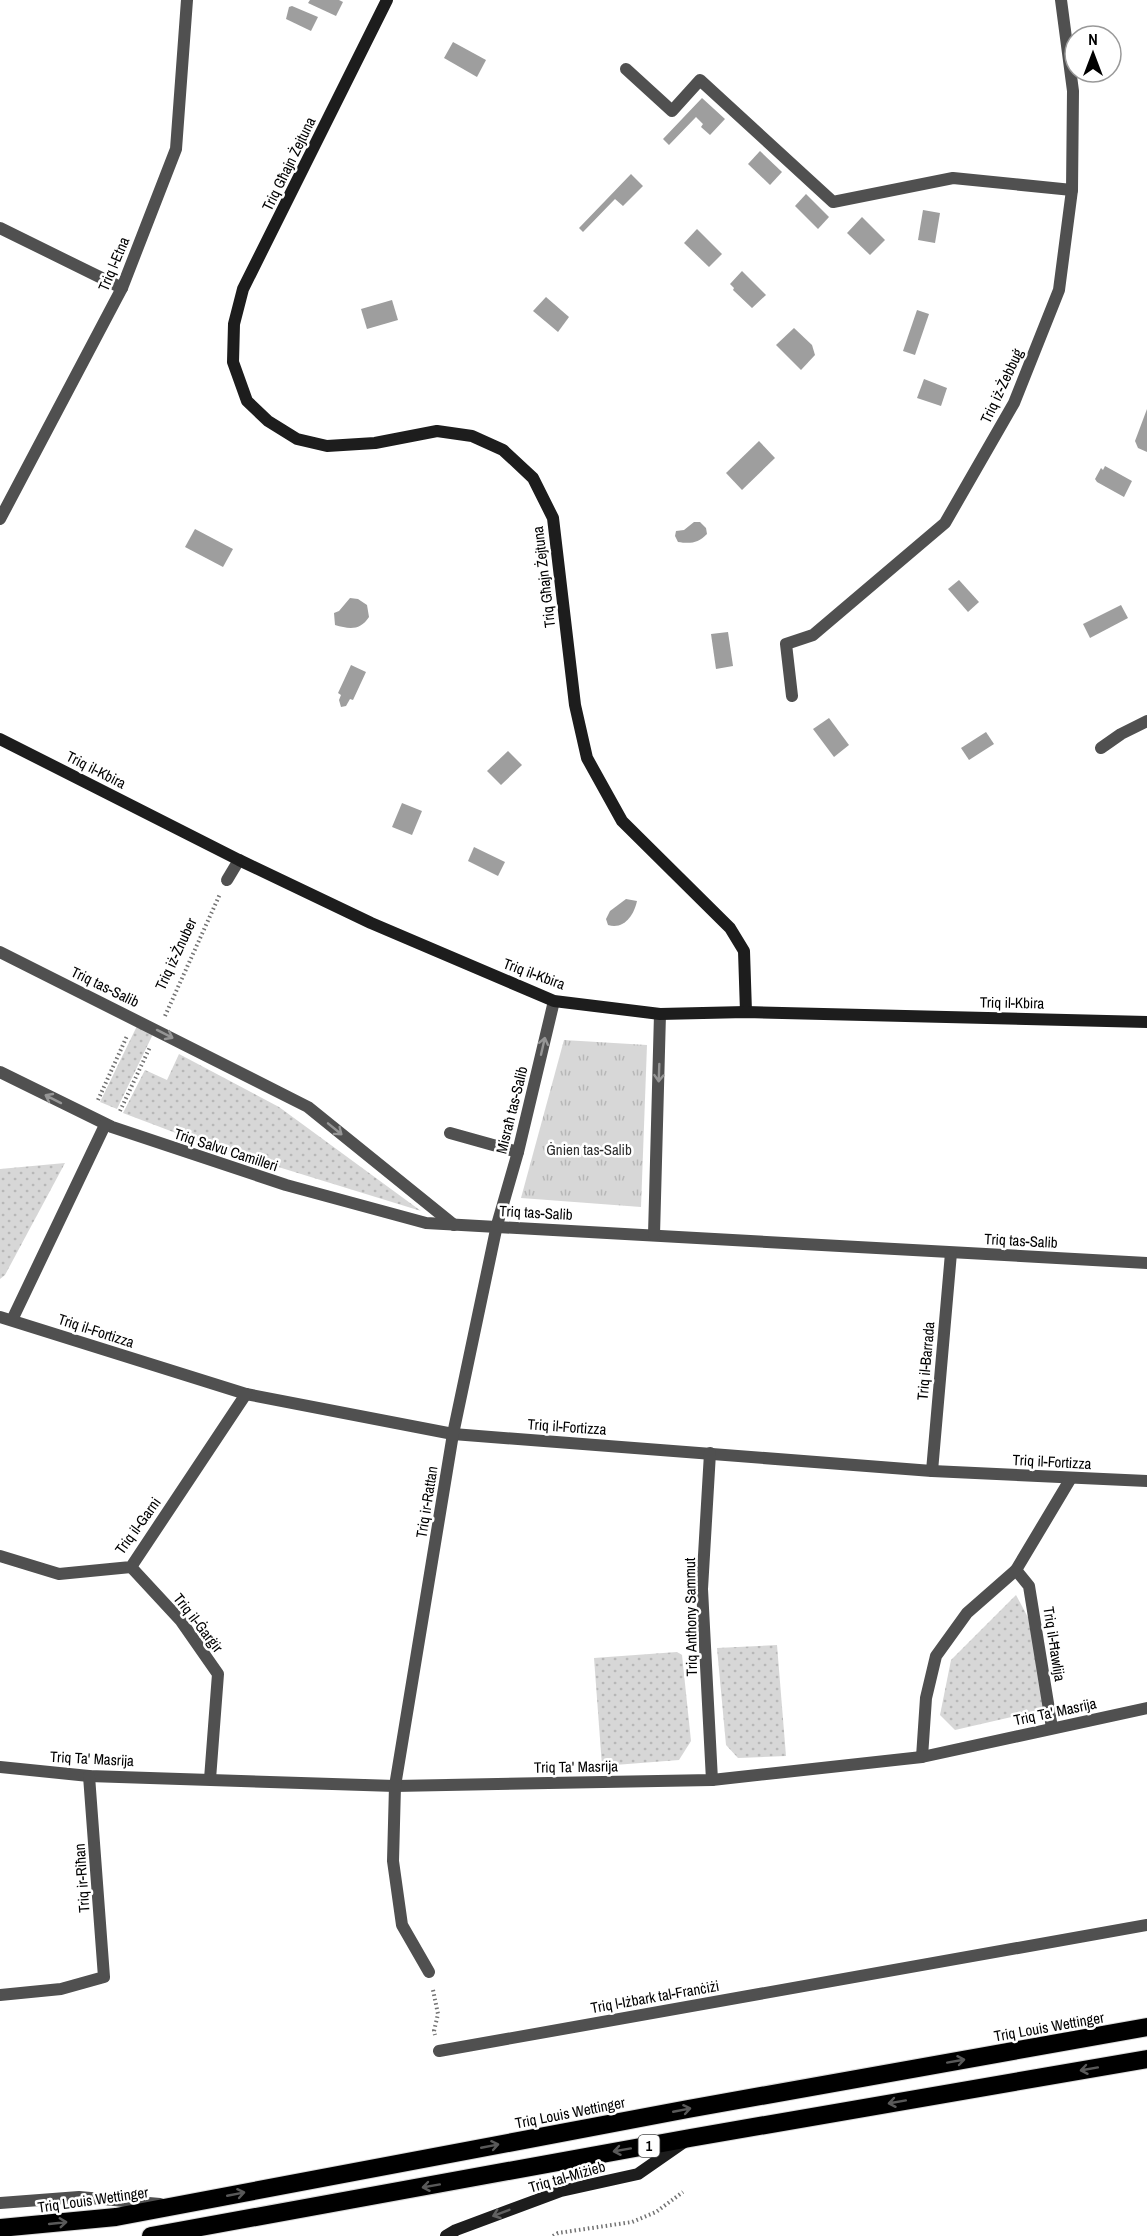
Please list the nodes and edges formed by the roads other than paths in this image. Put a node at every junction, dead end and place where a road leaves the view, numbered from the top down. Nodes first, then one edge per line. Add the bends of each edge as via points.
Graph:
1 (187, 0) edge
2 (387, 0) edge
3 (1061, 0) edge
4 (626, 69) dead end
5 (1072, 190) junction
6 (0, 228) edge
7 (122, 288) junction
8 (0, 519) edge
9 (792, 696) dead end
10 (1147, 721) edge
11 (0, 739) edge
12 (1101, 748) dead end
13 (239, 860) junction
14 (227, 880) road end
15 (0, 952) edge
16 (554, 1001) junction
17 (746, 1012) junction
18 (660, 1014) junction
19 (1147, 1022) edge
20 (0, 1072) edge
21 (109, 1126) junction
22 (450, 1133) dead end
23 (518, 1152) junction
24 (454, 1225) junction
25 (497, 1225) junction
26 (654, 1235) junction
27 (951, 1253) junction
28 (1147, 1263) edge
29 (6, 1319) edge
30 (246, 1394) junction
31 (453, 1434) junction
32 (710, 1453) junction
33 (932, 1471) junction
34 (1071, 1478) junction
35 (1147, 1481) edge
36 (0, 1556) edge
37 (131, 1567) junction
38 (1016, 1570) junction
39 (1147, 1708) edge
40 (1052, 1728) junction
41 (922, 1757) junction
42 (0, 1767) edge
43 (89, 1776) junction
44 (210, 1779) junction
45 (712, 1779) junction
46 (395, 1786) junction
47 (1147, 1925) edge
48 (429, 1972) road end
49 (0, 1995) edge
50 (1147, 2027) edge
51 (439, 2050) road end
52 (1147, 2059) edge
53 (690, 2138) junction
54 (0, 2203) edge
55 (179, 2205) junction
56 (0, 2229) edge
57 (151, 2236) edge
58 (446, 2236) edge

1 - 7 street, Triq l-Etna via 176,149
2 - 17 street, Triq Għajn Żejtuna via 243,289 234,324 233,362 247,401 268,422 297,439 327,446 437,431 472,435 502,450 533,478 553,518 575,705 587,758 622,821 730,928 744,951
3 - 5 street, Triq iż-Żebbuġ via 1072,90
4 - 5 street via 672,111 700,80 833,202 953,178
5 - 9 street, Triq iż-Żebbuġ via 1059,291 1014,403 945,523 813,635 786,644
6 - 7 street
7 - 8 street, Triq l-Etna
10 - 12 street
11 - 13 street, Triq il-Kbira
13 - 14 street
13 - 16 street, Triq il-Kbira via 371,923
15 -> 24 street, Triq tas-Salib via 308,1107
16 - 18 street, Triq il-Kbira
23 -> 16 street, Misraħ tas-Salib
17 - 18 street, Triq il-Kbira
17 - 19 street, Triq il-Kbira
18 -> 26 street
21 -> 20 street, Triq Salvu Camilleri
21 - 24 street, Triq Salvu Camilleri via 285,1185 426,1222
21 - 29 street
22 - 23 street
23 - 25 street, Misraħ tas-Salib
24 - 25 street, Triq tas-Salib
25 - 26 street, Triq tas-Salib
25 - 31 street, Triq ir-Rattan
26 - 27 street, Triq tas-Salib
27 - 28 street, Triq tas-Salib
27 - 33 street, Triq il-Barrada
29 - 30 street, Triq il-Fortizza
30 - 31 street, Triq il-Fortizza
30 - 37 street, Triq il-Garni
31 - 32 street, Triq il-Fortizza
31 - 46 street, Triq ir-Rattan
32 - 33 street, Triq il-Fortizza
32 - 45 street, Triq Anthony Sammut via 702,1589
33 - 34 street, Triq il-Fortizza
34 - 35 street, Triq il-Fortizza
34 - 38 street
36 - 37 street, Triq il-Garni via 59,1574
37 - 44 street, Triq il-Ġarġir via 181,1621 218,1674
38 - 40 street, Triq il-Ħawlija via 1029,1586
38 - 41 street via 967,1613 936,1656 926,1698
39 - 40 street, Triq Ta' Masrija
40 - 41 street, Triq Ta' Masrija
41 - 45 street, Triq Ta' Masrija
42 - 43 street, Triq Ta' Masrija
43 - 44 street, Triq Ta' Masrija
43 - 49 street, Triq ir-Riħan via 104,1977 62,1989
44 - 46 street, Triq Ta' Masrija
45 - 46 street, Triq Ta' Masrija
46 - 48 street via 393,1861 402,1924
47 - 51 street, Triq l-Iżbark tal-Franċiżi
55 -> 50 highway, Triq Louis Wettinger / 1
52 -> 53 highway, 1
53 -> 57 highway, 1
53 -> 58 street, Triq tal-Miżieb via 638,2174 561,2191
54 - 55 street via 79,2197
56 -> 55 highway, Triq Louis Wettinger / 1 via 116,2217

